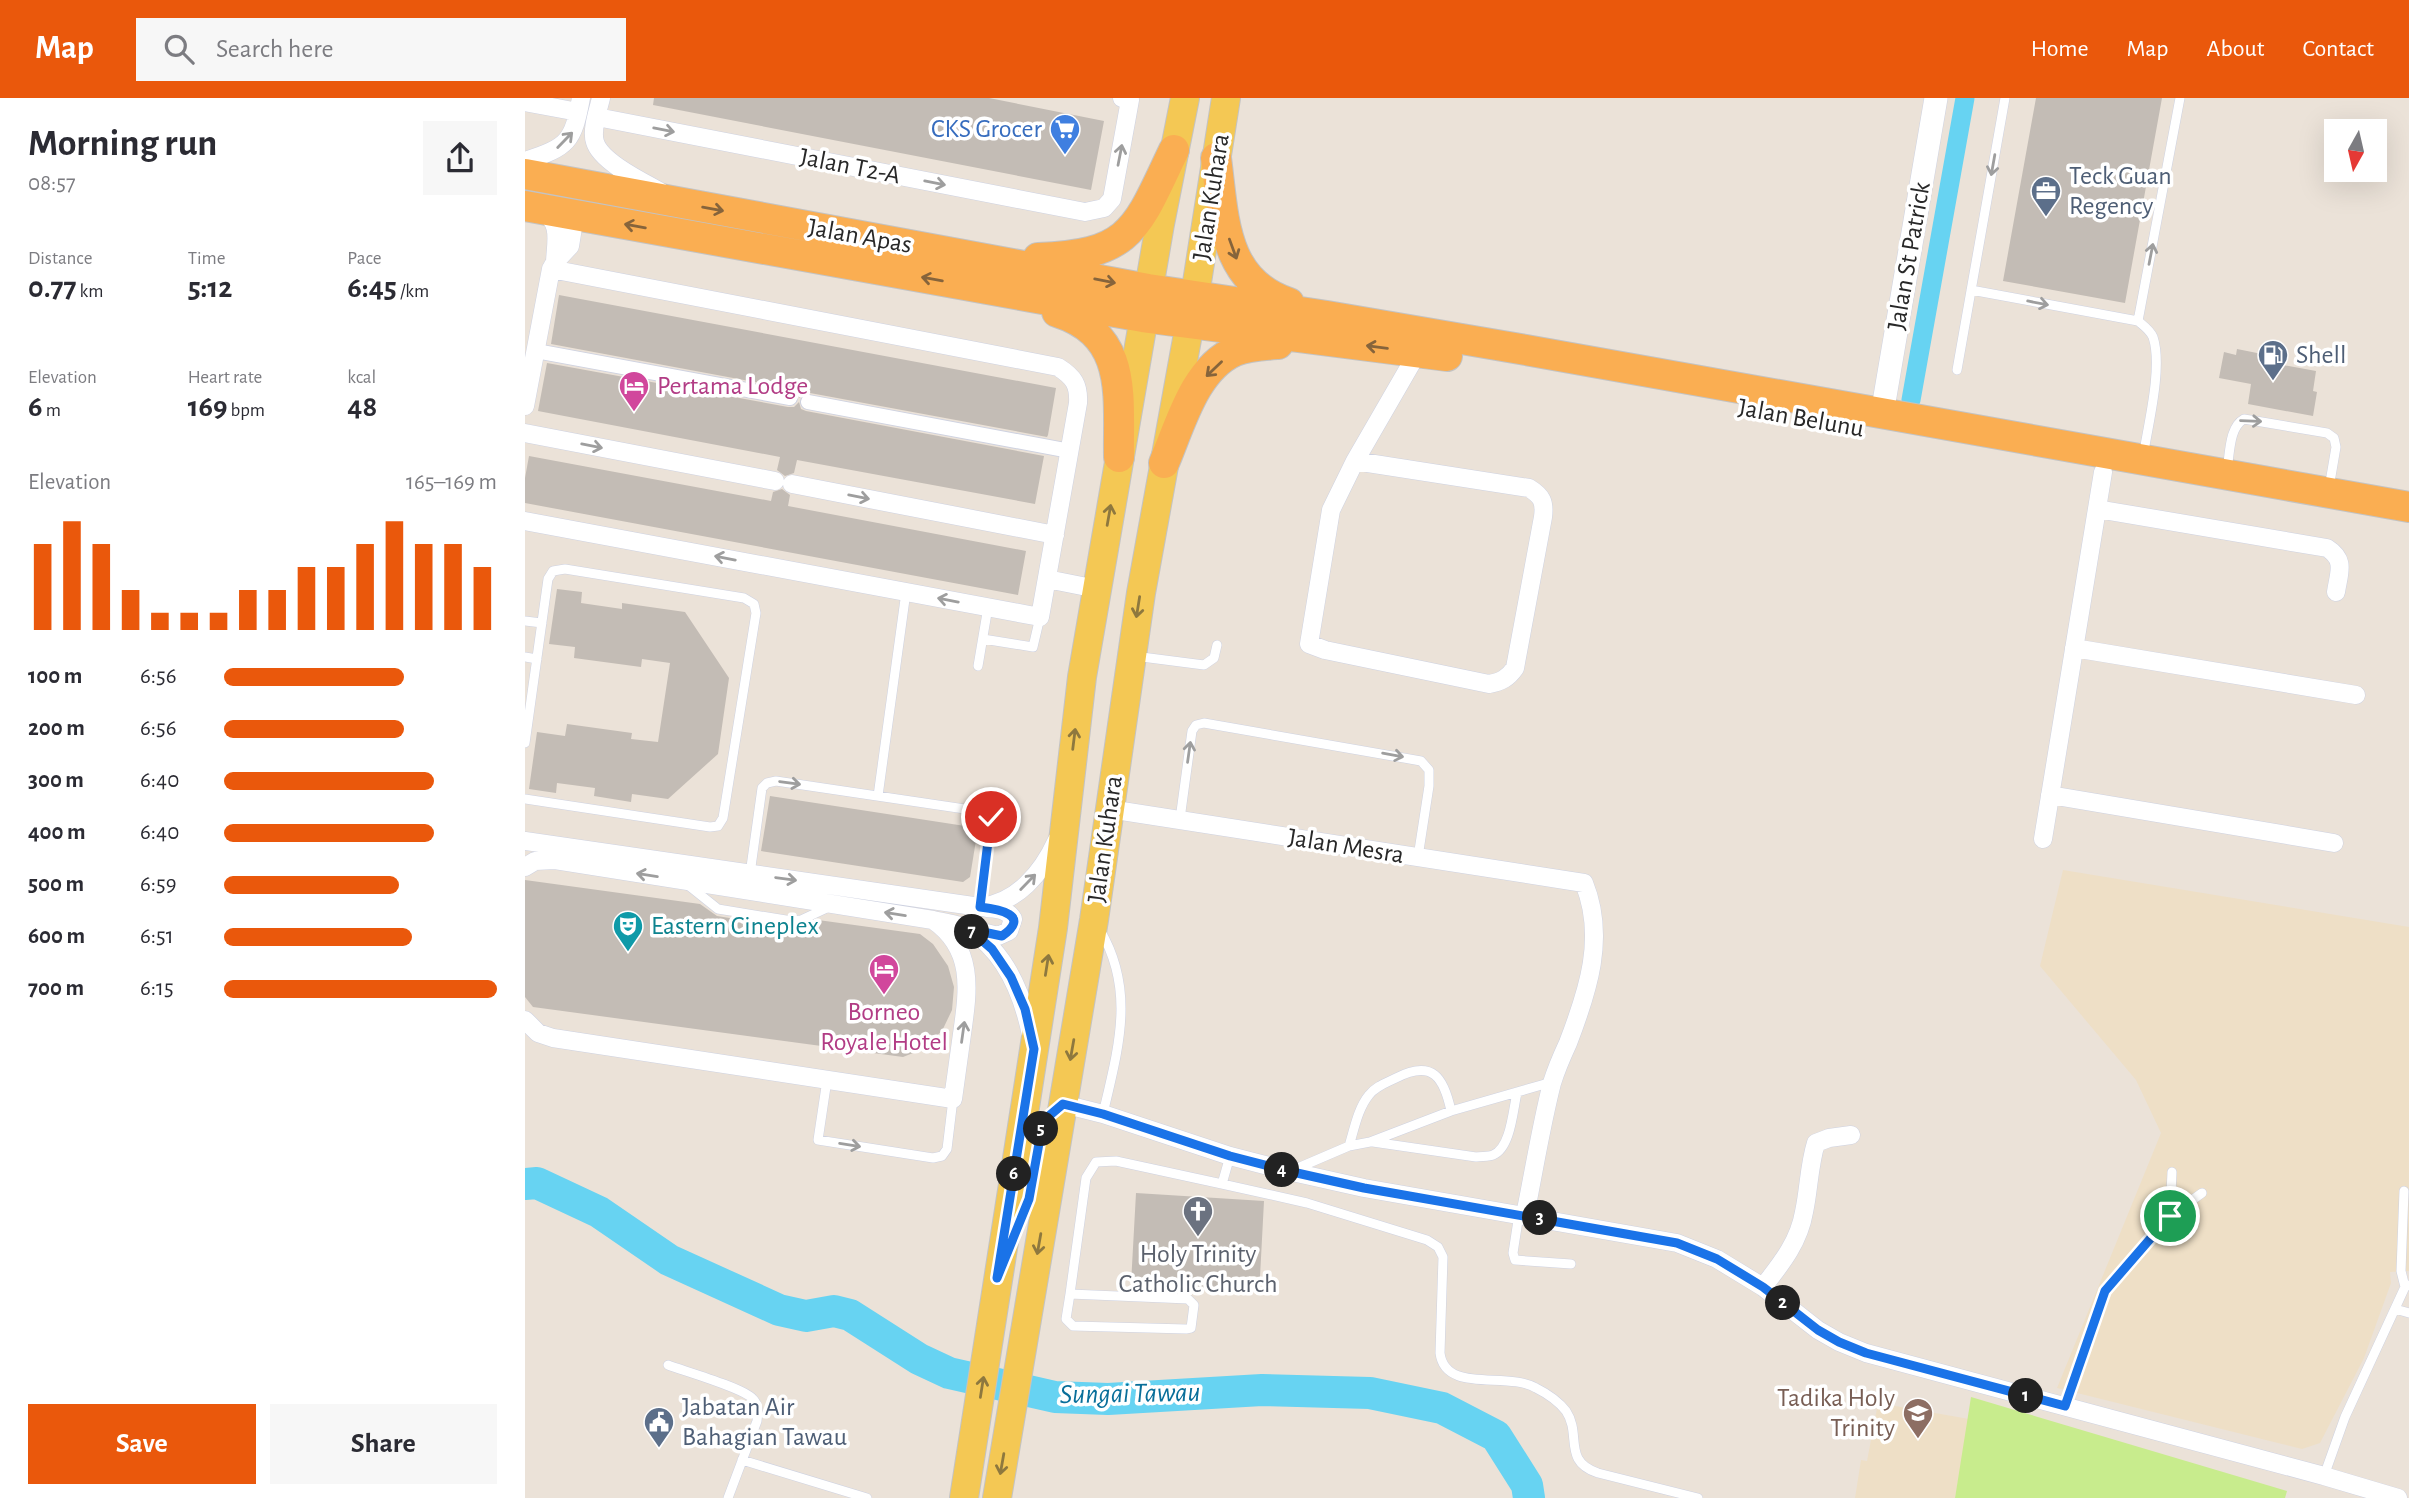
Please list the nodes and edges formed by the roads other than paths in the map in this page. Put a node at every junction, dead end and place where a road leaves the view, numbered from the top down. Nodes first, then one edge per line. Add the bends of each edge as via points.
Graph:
1 (601, 98) edge
2 (1185, 98) edge
3 (1226, 98) edge
4 (1935, 98) edge
5 (2005, 98) edge
6 (2180, 98) edge
7 (1128, 99) edge
8 (525, 102) edge
9 (580, 105) edge
10 (597, 117) junction
11 (1174, 150) junction
12 (1216, 158) junction
13 (525, 161) edge
14 (525, 174) edge
15 (530, 200) edge
16 (676, 202) junction
17 (575, 215) junction
18 (553, 266) junction
19 (983, 273) junction
20 (1971, 290) junction
21 (1146, 303) junction
22 (1193, 309) junction
23 (2139, 321) junction
24 (1325, 328) junction
25 (536, 351) junction
26 (1418, 352) junction
27 (1957, 370) dead end
28 (790, 398) dead end
29 (808, 402) dead end
30 (525, 406) edge
31 (1882, 414) junction
32 (525, 433) edge
33 (1070, 451) junction
34 (1119, 457) junction
35 (2142, 460) junction
36 (1355, 461) junction
37 (1164, 463) junction
38 (2103, 472) junction
39 (2226, 475) junction
40 (2329, 493) junction
41 (2409, 508) edge
42 (2097, 509) junction
43 (525, 521) edge
44 (2409, 528) edge
45 (1055, 535) junction
46 (1047, 579) junction
47 (1097, 589) junction
48 (906, 592) junction
49 (2336, 592) dead end
50 (988, 607) junction
51 (1039, 617) junction
52 (525, 621) edge
53 (542, 623) junction
54 (982, 639) junction
55 (1217, 645) dead end
56 (2074, 648) junction
57 (1131, 656) junction
58 (525, 657) edge
59 (537, 659) junction
60 (978, 666) dead end
61 (2356, 695) dead end
62 (525, 743) edge
63 (2050, 795) junction
64 (878, 796) junction
65 (525, 799) edge
66 (1109, 809) junction
67 (1180, 820) junction
68 (1064, 824) junction
69 (2043, 839) dead end
70 (525, 841) edge
71 (2334, 843) dead end
72 (1417, 857) junction
73 (525, 867) edge
74 (750, 874) junction
75 (980, 907) junction
76 (933, 920) junction
77 (1094, 920) junction
78 (969, 929) junction
79 (525, 1020) edge
80 (1034, 1049) junction
81 (827, 1080) junction
82 (1552, 1082) junction
83 (1517, 1093) junction
84 (953, 1099) junction
85 (1063, 1104) junction
86 (1451, 1111) junction
87 (1103, 1114) junction
88 (1851, 1135) dead end
89 (1370, 1142) junction
90 (1349, 1146) junction
91 (1230, 1156) junction
92 (1288, 1171) junction
93 (2172, 1172) dead end
94 (1222, 1184) junction
95 (2404, 1191) dead end
96 (2202, 1193) dead end
97 (1522, 1214) junction
98 (2170, 1216) junction
99 (1571, 1264) dead end
100 (997, 1278) junction
101 (2407, 1286) edge
102 (1763, 1287) junction
103 (1070, 1294) junction
104 (2395, 1309) junction
105 (2409, 1313) edge
106 (668, 1365) dead end
107 (2065, 1406) junction
108 (742, 1460) junction
109 (2324, 1476) junction
110 (966, 1487) edge
111 (728, 1498) edge
112 (867, 1498) edge
113 (951, 1498) edge
114 (997, 1498) edge
115 (1698, 1498) edge
116 (2398, 1498) edge

1 - 10 street
2 - 11 main road, Jalan Kuhara
3 - 12 main road, Jalan Kuhara
4 - 31 street, Jalan St Patrick
5 -> 20 lane
23 -> 6 lane
10 -> 7 street, Jalan T2-A via 1085,212 1104,208 1112,199
8 - 9 street
13 -> 9 street via 564,145 573,134
10 - 16 street via 594,140 598,150
11 - 19 highway via 1140,219 1126,235 1085,254
11 - 21 main road, Jalan Kuhara
12 - 22 main road, Jalan Kuhara
12 -> 24 highway via 1226,228 1234,255 1250,281
14 - 16 highway, Jalan Apas
15 - 17 highway via 561,194
15 - 18 street via 557,228
16 -> 19 highway, Jalan Apas
17 - 18 street via 570,246
19 -> 17 highway, Jalan Apas
18 - 25 street
18 - 33 street via 1058,367 1075,381 1079,391
19 - 21 highway, Jalan Apas
19 - 34 highway via 1093,329 1114,366
20 -> 23 lane
20 - 27 lane
21 - 22 highway, Jalan Apas
21 - 34 main road, Jalan Kuhara
22 - 24 highway, Jalan Belunu
22 - 37 main road, Jalan Kuhara
23 - 35 lane via 2153,335 2157,362
26 -> 24 highway, Jalan Belunu
24 - 31 highway, Jalan Belunu
24 -> 37 highway via 1234,352 1212,368 1196,388
25 - 28 street
25 - 30 street
26 - 36 street
26 - 38 highway, Jalan Belunu
29 - 33 street
31 - 35 highway, Jalan Belunu
32 -> 45 street
33 - 45 street
47 -> 34 main road, Jalan Kuhara
35 - 39 highway, Jalan Belunu
36 - 36 street via 1331,510 1309,643 1489,684 1509,676 1515,668 1543,517 1540,495 1529,488
37 -> 57 main road, Jalan Kuhara
38 - 42 street
38 - 44 highway, Jalan Belunu
39 - 40 highway, Jalan Belunu
39 -> 40 lane via 2234,429 2239,421 2248,419 2334,438
40 - 41 highway, Jalan Belunu
42 - 49 street via 2327,548 2340,561
42 - 56 street
48 -> 43 street
45 - 46 street
46 - 47 street
46 - 51 street
68 -> 47 main road, Jalan Kuhara
50 -> 48 street
48 - 64 lane
50 - 51 street
50 - 54 lane
51 - 54 lane via 1033,647
52 - 53 lane
53 - 59 lane
53 - 65 lane via 548,579 553,571 565,569 744,598 754,604 756,613 723,818 718,826
54 - 60 lane
55 - 57 lane via 1213,658 1204,665
56 - 61 street
56 - 63 street
57 - 66 main road, Jalan Kuhara
58 - 59 lane
59 - 62 lane
63 - 69 street
63 - 71 street
74 -> 64 lane via 762,788 767,783 775,780
64 - 75 lane via 985,812 991,817
66 - 67 street, Jalan Mesra
66 - 77 main road, Jalan Kuhara
67 - 72 street, Jalan Mesra
67 -> 72 lane via 1192,731 1205,723 1421,761 1429,778
75 -> 68 street via 1000,903 1024,887 1050,856
80 -> 68 main road, Jalan Kuhara
70 - 74 street
72 - 82 street, Jalan Mesra via 1584,883 1595,933 1593,965
76 -> 73 street via 555,860 535,861
74 -> 75 street
75 - 78 street via 1010,914 1009,932 1002,936
76 - 78 street
84 -> 76 street via 969,989 957,945
77 -> 85 main road, Jalan Kuhara
77 - 87 lane via 1112,953 1122,1014
78 - 80 street via 992,949 1011,977 1025,1009
79 - 81 street via 538,1033 553,1038
80 - 100 main road, Jalan Kuhara
81 - 84 street
81 -> 84 lane via 818,1140 933,1158 947,1149
82 - 83 lane
82 - 97 street
83 - 86 lane
83 - 89 lane via 1509,1132 1502,1149 1493,1156
85 - 87 street
85 - 100 main road via 1043,1121 1029,1199
85 -> 114 main road, Jalan Kuhara
86 - 89 lane
86 - 90 lane via 1445,1086 1436,1076 1419,1070 1405,1072 1367,1096
87 - 91 street
88 - 102 street via 1817,1143 1804,1216 1787,1255
89 - 90 lane
90 - 92 lane
91 - 92 street
91 - 94 lane
92 - 97 street
93 - 98 lane
94 - 103 lane via 1116,1161 1096,1162 1086,1178
94 - 115 lane via 1307,1203 1438,1247 1443,1258 1440,1353 1445,1370 1464,1378 1510,1379 1536,1388 1566,1412 1574,1452 1583,1466
95 - 101 lane via 2401,1271
96 - 98 lane
97 - 99 lane via 1515,1260
97 - 102 street via 1677,1243 1717,1259
98 - 107 lane via 2105,1291
110 -> 100 main road, Jalan Kuhara
101 - 104 lane
102 - 107 street via 1818,1330 1866,1353
103 - 103 lane via 1066,1319 1073,1326 1186,1329 1193,1324 1195,1305 1188,1299
104 - 105 lane
104 - 109 lane via 2345,1417
106 - 108 lane via 753,1398 757,1420
107 - 109 street
108 - 111 lane
108 - 112 lane
109 - 116 street
110 - 113 lane

